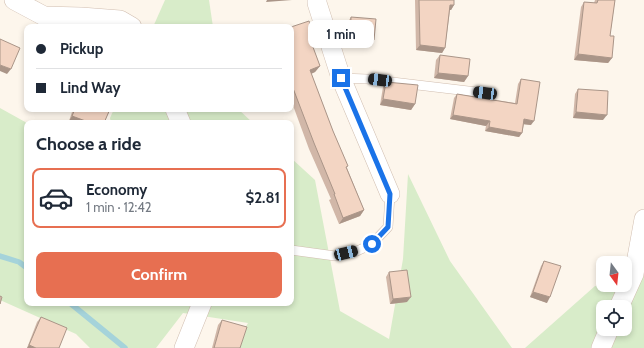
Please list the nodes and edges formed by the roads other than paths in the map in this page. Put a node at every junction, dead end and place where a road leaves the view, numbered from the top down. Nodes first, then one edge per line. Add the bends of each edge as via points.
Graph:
1 (14, 0) edge
2 (317, 0) edge
3 (127, 24) edge
4 (341, 78) junction
5 (485, 93) dead end
6 (390, 194) joint
7 (644, 219) edge
8 (294, 250) edge
9 (622, 300) edge
10 (201, 306) edge
11 (606, 336) edge
12 (184, 348) edge
13 (601, 348) edge

1 - 3 street via 44,16 120,20
2 - 4 street
4 - 5 lane
4 - 6 street
6 - 8 lane via 388,227 372,244 357,251 335,256
7 - 9 street via 634,274
10 - 12 street
11 - 13 street

